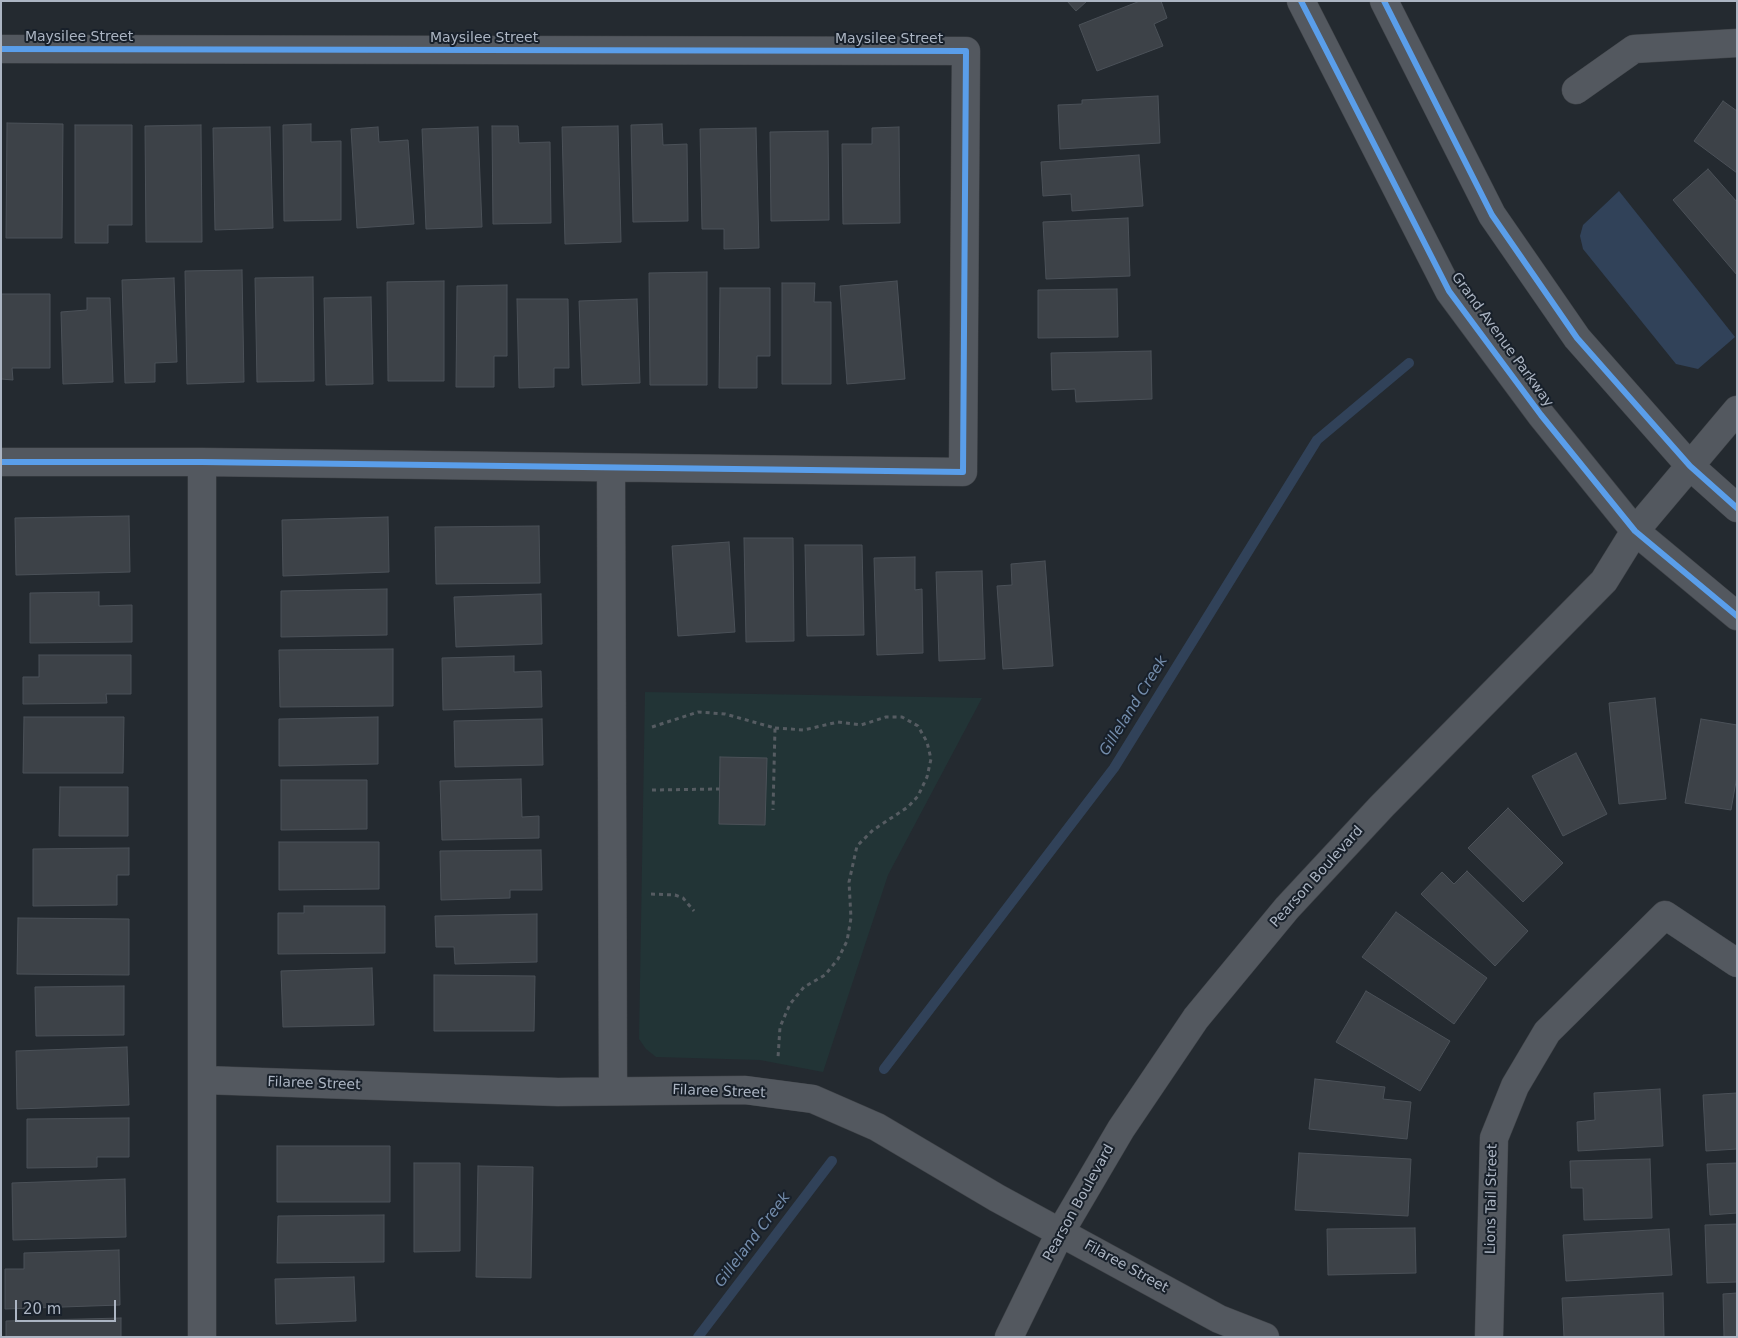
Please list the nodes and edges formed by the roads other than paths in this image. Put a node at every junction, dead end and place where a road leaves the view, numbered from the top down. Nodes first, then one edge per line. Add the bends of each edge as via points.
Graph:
1 (1301, 1) edge
2 (1384, 1) edge
3 (1737, 43) edge
4 (1, 49) edge
5 (1576, 90) dead end
6 (1737, 410) edge
7 (1, 462) edge
8 (202, 462) junction
9 (1690, 466) junction
10 (611, 468) junction
11 (1737, 508) edge
12 (1635, 531) junction
13 (1737, 616) edge
14 (1737, 963) edge
15 (203, 1080) junction
16 (613, 1091) junction
17 (1061, 1231) junction
18 (202, 1337) edge
19 (1009, 1337) edge
20 (1265, 1337) edge
21 (1489, 1337) edge

1 - 12 street, Grand Avenue Parkway via 1449,291 1541,415
2 - 9 street via 1492,215 1578,338
3 - 5 street via 1634,49
4 - 10 street, Maysilee Street via 966,52 963,472
6 - 9 street, Pearson Boulevard
7 - 8 street
8 - 10 street
8 - 15 street
9 - 11 street
9 - 12 street, Pearson Boulevard
10 - 16 street
12 - 13 street, Grand Avenue Parkway
12 - 17 street, Pearson Boulevard via 1604,581 1287,908 1202,1010 1120,1129
14 - 21 street, Lions Tail Street via 1666,915 1547,1032 1515,1086 1494,1138
15 - 16 street, Filaree Street
15 - 18 street
16 - 17 street, Filaree Street via 745,1090 813,1099 877,1127 997,1198
17 - 19 street, Pearson Boulevard
17 - 20 street, Filaree Street via 1219,1319

